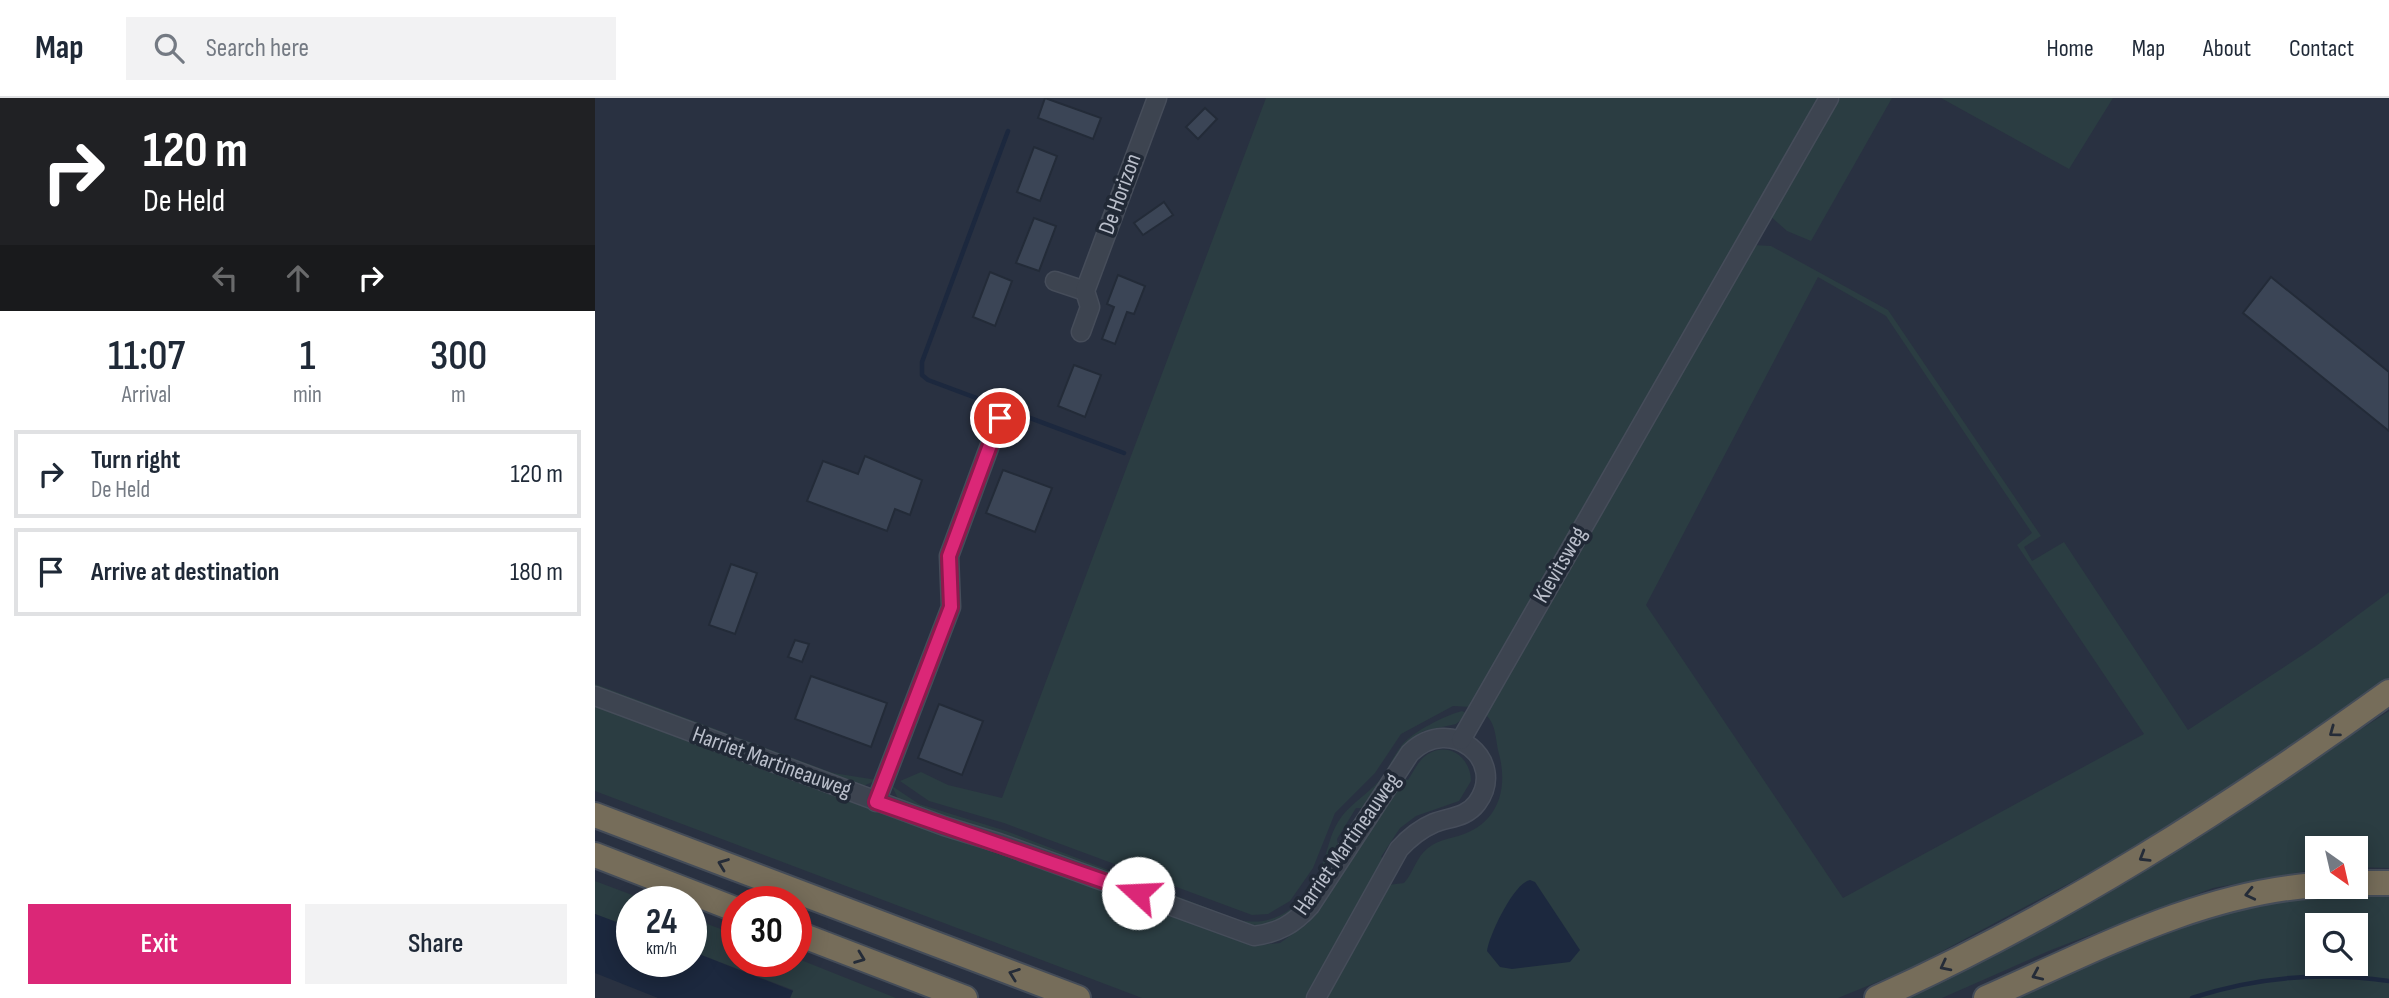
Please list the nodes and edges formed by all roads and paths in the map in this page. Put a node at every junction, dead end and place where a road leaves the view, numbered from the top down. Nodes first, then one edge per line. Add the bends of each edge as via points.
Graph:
1 (1157, 98) edge
2 (1829, 98) edge
3 (1055, 281) dead end
4 (1085, 291) junction
5 (1081, 332) dead end
6 (1000, 418) dead end
7 (2389, 691) edge
8 (595, 696) edge
9 (1461, 740) junction
10 (876, 802) junction
11 (595, 815) edge
12 (595, 855) edge
13 (2368, 883) edge
14 (2389, 883) edge
15 (2305, 886) edge
16 (721, 904) edge
17 (812, 939) edge
18 (965, 998) edge
19 (1078, 998) edge
20 (1316, 998) edge
21 (1877, 998) edge
22 (1986, 998) edge

1 - 4 street, De Horizon
2 - 9 street, Kievitsweg
3 - 4 street
4 - 5 street, De Horizon via 1090,307
6 - 10 street via 949,556 951,607
7 -> 21 highway via 2218,812 2123,869 1995,941
8 - 10 street, Harriet Martineauweg
9 - 10 street, Harriet Martineauweg via 1442,736 1410,753 1310,906 1287,926 1254,936
9 - 20 street via 1482,763 1485,782 1477,803 1461,816 1417,832 1399,849
19 -> 11 highway
12 - 16 highway
13 - 14 highway
15 -> 22 highway via 2270,890 2189,911
17 -> 18 highway

